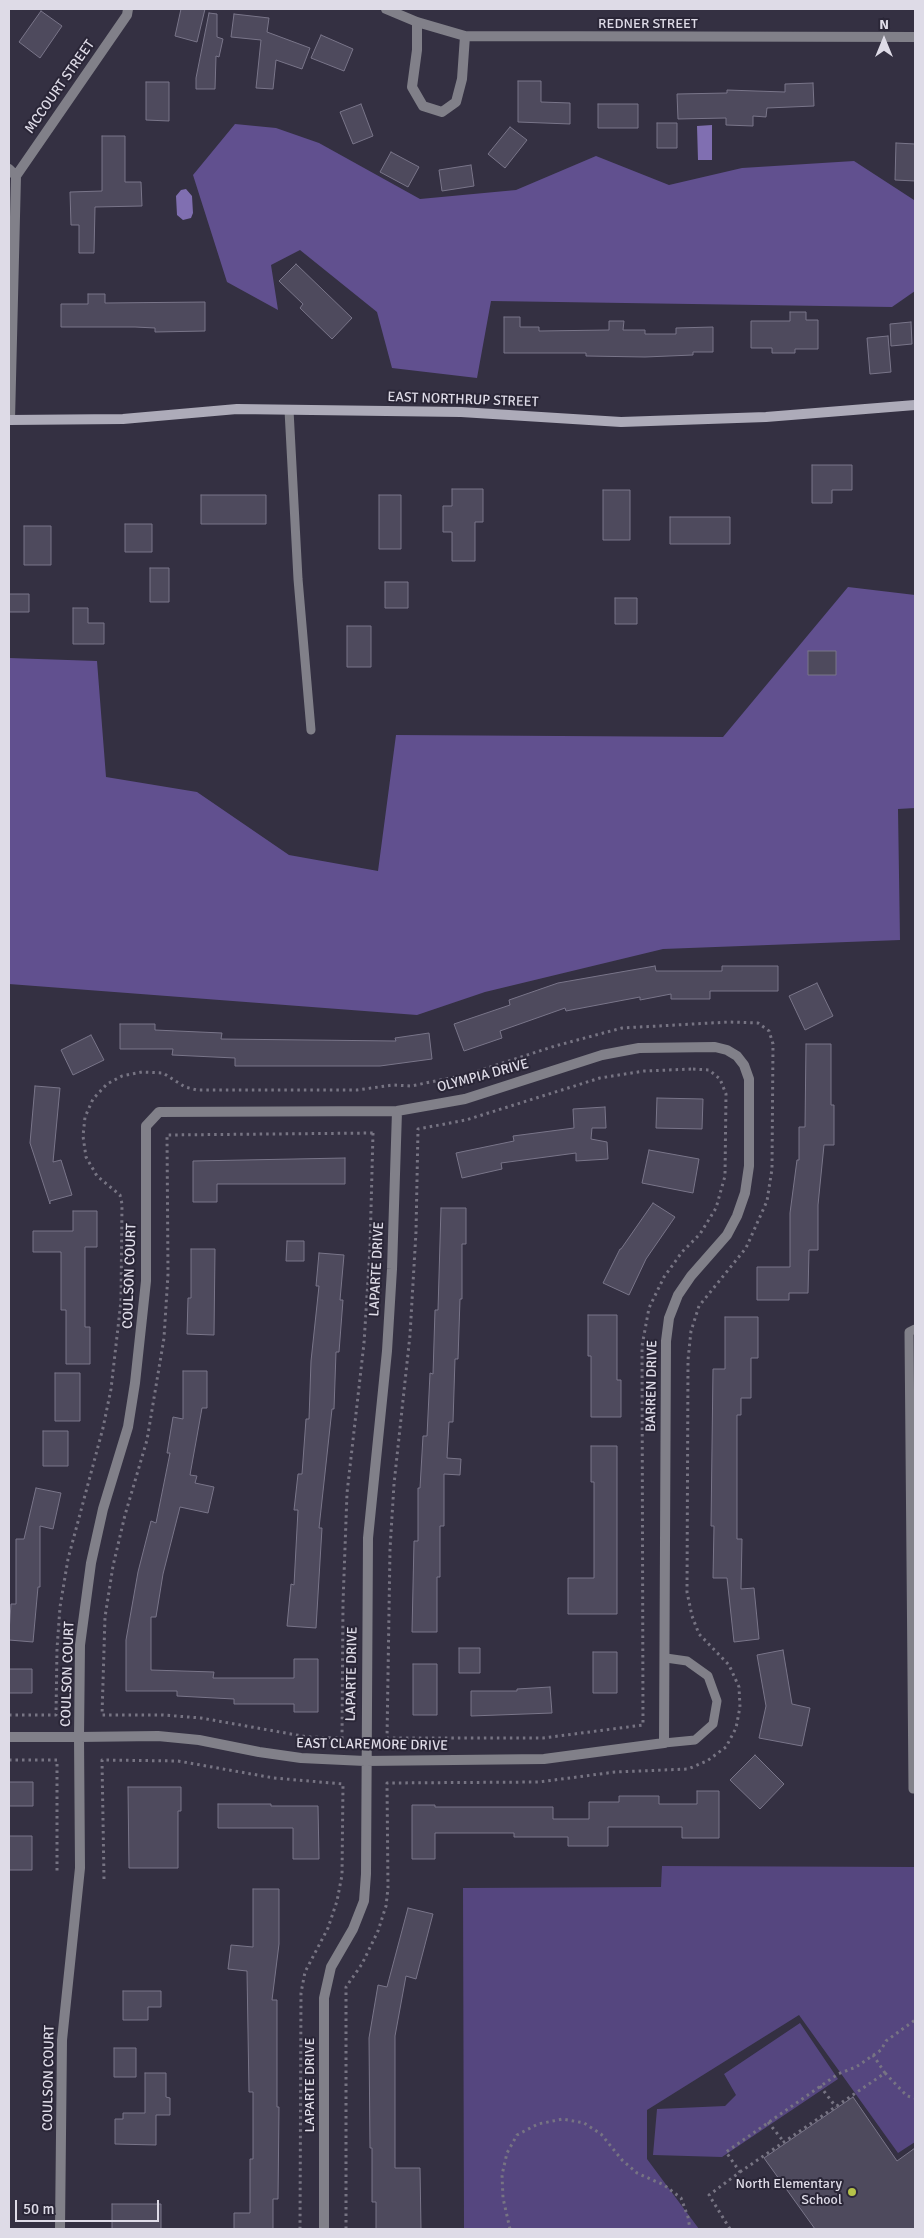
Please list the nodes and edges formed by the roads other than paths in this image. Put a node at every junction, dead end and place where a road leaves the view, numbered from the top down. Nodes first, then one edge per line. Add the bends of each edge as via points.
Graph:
1 (128, 9) edge
2 (386, 9) edge
3 (417, 22) junction
4 (465, 36) junction
5 (915, 37) edge
6 (13, 173) edge
7 (915, 405) edge
8 (289, 410) junction
9 (10, 420) edge
10 (311, 730) dead end
11 (737, 1056) joint
12 (397, 1111) junction
13 (146, 1126) joint
14 (915, 1329) edge
15 (666, 1658) junction
16 (9, 1737) edge
17 (79, 1737) junction
18 (664, 1744) junction
19 (365, 1761) junction
20 (915, 1789) edge
21 (60, 2229) edge
22 (324, 2229) edge

1 - 6 street, MCCOURT STREET via 127,15
2 - 3 street, REDNER STREET
3 - 4 street, REDNER STREET
3 - 4 street via 412,87 423,106 442,112 456,102 462,79
4 - 5 street, REDNER STREET
6 - 9 street, MCCOURT STREET
7 - 8 street, EAST NORTHRUP STREET via 766,417 621,422 461,412
8 - 9 street, EAST NORTHRUP STREET via 237,409 123,419
8 - 10 lane via 298,579
11 - 12 street, OLYMPIA DRIVE via 715,1047 639,1048 602,1055 465,1099
11 - 15 street, BARREN DRIVE via 749,1079 749,1166 745,1193 727,1235 690,1276 678,1295 669,1318 666,1341
12 - 13 street, OLYMPIA DRIVE via 159,1112
12 - 19 street, LAPARTE DRIVE via 388,1324 368,1538
13 - 17 street, COULSON COURT via 146,1281 142,1325 128,1427 103,1509 91,1563 80,1645
14 - 20 lane via 909,1332
15 - 18 street, BARREN DRIVE
15 - 18 lane via 686,1661 708,1676 717,1701 713,1724 695,1740
16 - 17 street, EAST CLAREMORE DRIVE
17 - 19 street, EAST CLAREMORE DRIVE via 158,1736 301,1758
17 - 21 street, COULSON COURT via 80,1868 62,2040
18 - 19 street, EAST CLAREMORE DRIVE via 544,1760
19 - 22 street, LAPARTE DRIVE via 364,1902 331,1967 324,1998

